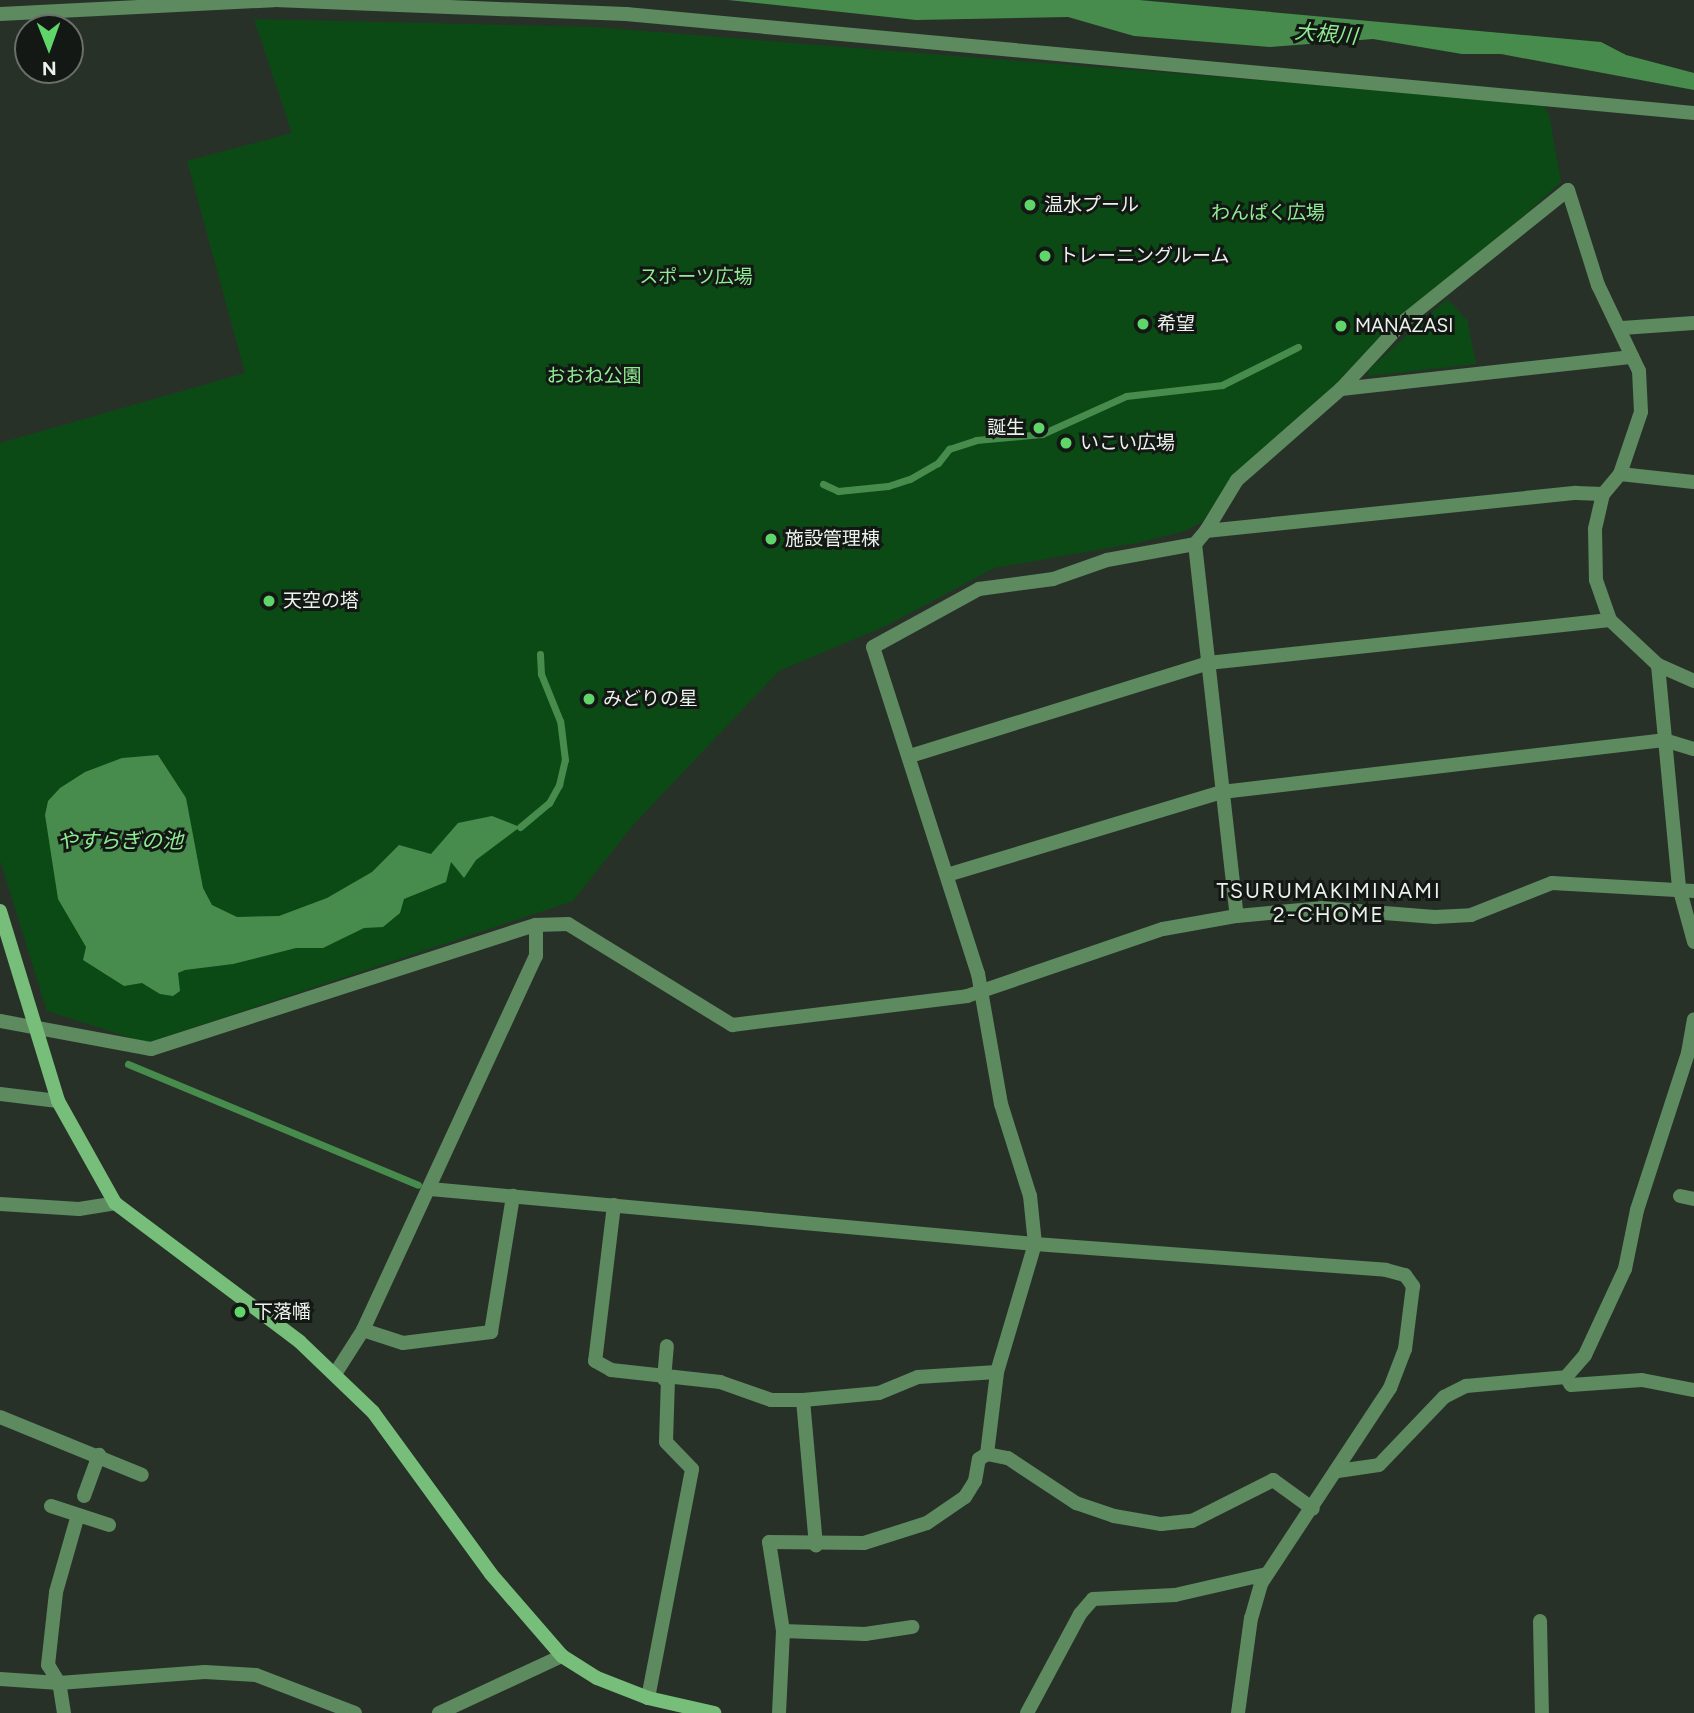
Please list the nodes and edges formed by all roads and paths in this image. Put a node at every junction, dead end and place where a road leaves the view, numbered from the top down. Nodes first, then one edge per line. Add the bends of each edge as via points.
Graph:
1 (275, 0) edge
2 (0, 14) edge
3 (1694, 113) edge
4 (1694, 323) edge
5 (1622, 328) junction
6 (1632, 357) junction
7 (1341, 389) junction
8 (1619, 474) junction
9 (1694, 482) edge
10 (1603, 494) junction
11 (1206, 530) junction
12 (1195, 544) junction
13 (1610, 620) junction
14 (1208, 663) junction
15 (1658, 665) junction
16 (1694, 681) edge
17 (1664, 740) junction
18 (1694, 749) edge
19 (910, 756) junction
20 (1223, 792) junction
21 (947, 875) junction
22 (1679, 887) junction
23 (1694, 891) edge
24 (0, 911) edge
25 (1237, 916) junction
26 (536, 925) junction
27 (1694, 942) edge
28 (982, 990) junction
29 (1694, 1020) edge
30 (0, 1021) edge
31 (35, 1029) junction
32 (0, 1094) edge
33 (58, 1101) junction
34 (430, 1189) junction
35 (513, 1196) junction
36 (115, 1203) junction
37 (0, 1204) edge
38 (614, 1205) junction
39 (1035, 1244) junction
40 (363, 1330) junction
41 (667, 1346) dead end
42 (997, 1372) junction
43 (335, 1374) junction
44 (1566, 1377) junction
45 (666, 1379) junction
46 (1694, 1390) edge
47 (803, 1400) junction
48 (0, 1417) edge
49 (987, 1454) junction
50 (99, 1455) junction
51 (1338, 1471) junction
52 (142, 1475) dead end
53 (84, 1496) dead end
54 (51, 1506) dead end
55 (1313, 1509) junction
56 (78, 1515) junction
57 (109, 1525) dead end
58 (816, 1545) junction
59 (1267, 1574) junction
60 (1540, 1621) dead end
61 (912, 1627) dead end
62 (783, 1632) junction
63 (562, 1656) junction
64 (0, 1679) edge
65 (59, 1683) junction
66 (648, 1698) junction
67 (65, 1713) edge
68 (355, 1713) edge
69 (439, 1713) edge
70 (714, 1713) edge
71 (779, 1713) edge
72 (1027, 1713) edge
73 (1238, 1713) edge
74 (1542, 1713) edge

1 - 2 street
1 - 3 street via 626,14
4 - 5 street
5 - 6 street
5 - 7 street via 1598,285 1568,190 1403,322
6 - 7 street
6 - 8 street via 1639,371 1641,412
7 - 11 street via 1237,480
8 - 9 street
8 - 10 street
10 - 11 street
10 - 13 street via 1595,529 1596,580
11 - 12 street
12 - 14 street
12 - 19 street via 1107,560 1053,579 979,589 873,647
13 - 14 street
13 - 15 street
14 - 19 street
14 - 20 street
15 - 16 street
15 - 17 street
17 - 18 street
17 - 20 street
17 - 22 street
19 - 21 street
20 - 21 street
20 - 25 street
21 - 28 street
22 - 23 street
22 - 25 street via 1552,883 1471,915 1435,917 1321,908
22 - 27 street
24 - 31 main road
25 - 28 street via 1163,929
26 - 28 street via 568,924 732,1025 967,996
26 - 31 street via 151,1049
26 - 34 street via 536,956
28 - 39 street via 1001,1104 1030,1196
29 - 44 street via 1619,1287 1585,1355
30 - 31 street
31 - 33 main road
32 - 33 street
33 - 36 main road
34 - 35 street
34 - 40 street
35 - 38 street
35 - 40 street via 491,1332 403,1343
36 - 37 street via 79,1209
36 - 43 main road via 300,1342
38 - 39 street
38 - 45 street via 595,1361 611,1370
39 - 42 street
39 - 51 street via 1405,1275 1413,1286 1405,1349 1390,1388
40 - 43 street
41 - 45 street
42 - 47 street via 918,1377 879,1393
42 - 49 street
43 - 63 main road via 373,1412 491,1574
44 - 46 street via 1571,1385 1642,1380
44 - 51 street via 1466,1386 1444,1397 1379,1465
45 - 47 street via 720,1382 771,1400
45 - 66 street via 666,1442 692,1469
47 - 58 street
48 - 50 street
49 - 55 street via 1008,1458 1076,1503 1114,1516 1161,1524 1192,1521 1273,1480
49 - 58 street via 979,1459 975,1481 965,1497 927,1523 864,1543
50 - 52 street
50 - 53 street
51 - 55 street
54 - 56 street
55 - 59 street
56 - 57 street
56 - 65 street via 57,1592 48,1665
58 - 62 street via 769,1542
59 - 72 street via 1175,1595 1093,1599 1074,1623
59 - 73 street via 1251,1618
60 - 74 street
61 - 62 street via 865,1634
62 - 71 street
63 - 66 main road via 597,1678
63 - 69 street
64 - 65 street
65 - 67 street
65 - 68 street via 205,1672 256,1675
66 - 70 main road

